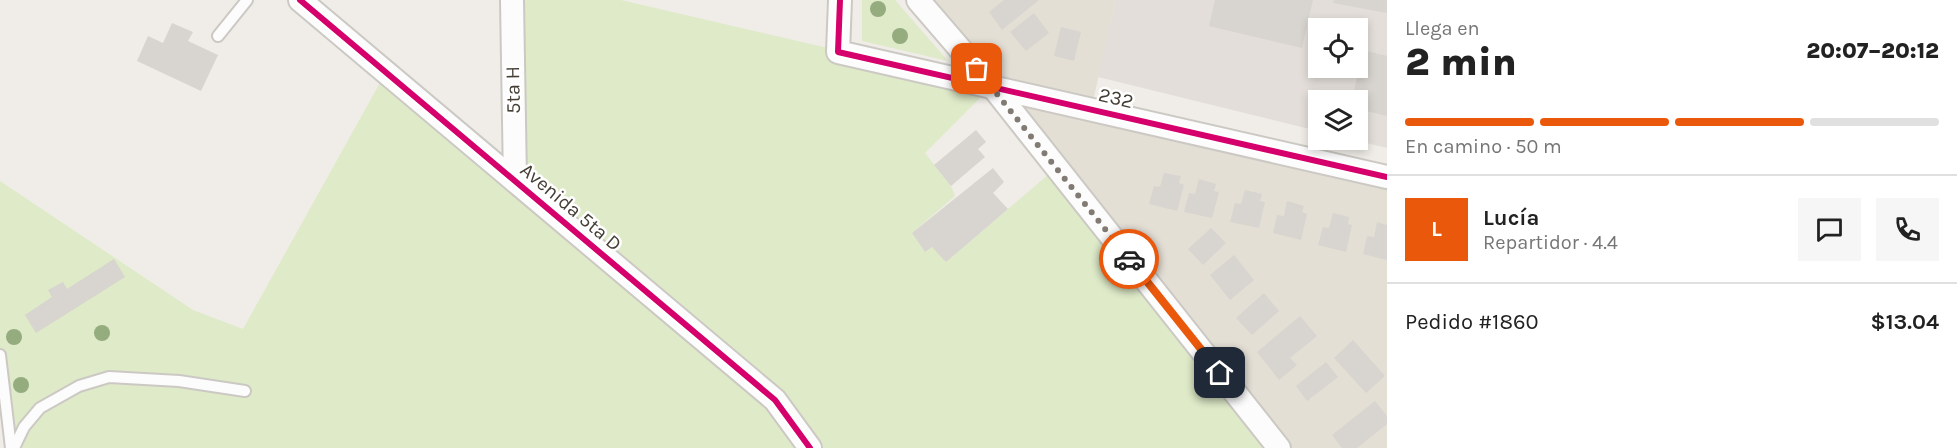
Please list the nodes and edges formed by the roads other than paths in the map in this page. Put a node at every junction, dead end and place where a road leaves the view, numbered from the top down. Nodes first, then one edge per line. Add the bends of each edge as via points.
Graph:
1 (247, 0) edge
2 (300, 0) edge
3 (512, 0) edge
4 (840, 0) edge
5 (918, 0) edge
6 (218, 36) dead end
7 (992, 86) junction
8 (1387, 177) edge
9 (514, 181) junction
10 (0, 355) edge
11 (245, 391) dead end
12 (13, 448) edge
13 (810, 448) edge
14 (1279, 448) edge

1 - 6 lane
2 - 9 street, Avenida 5ta D
3 - 9 street, 5ta H
4 - 7 street, 232 via 838,52
5 - 7 street
7 - 8 street, 232
7 - 14 street
9 - 13 street, Avenida 5ta D via 775,400
10 - 12 lane
11 - 12 lane via 179,381 109,377 79,386 40,408

